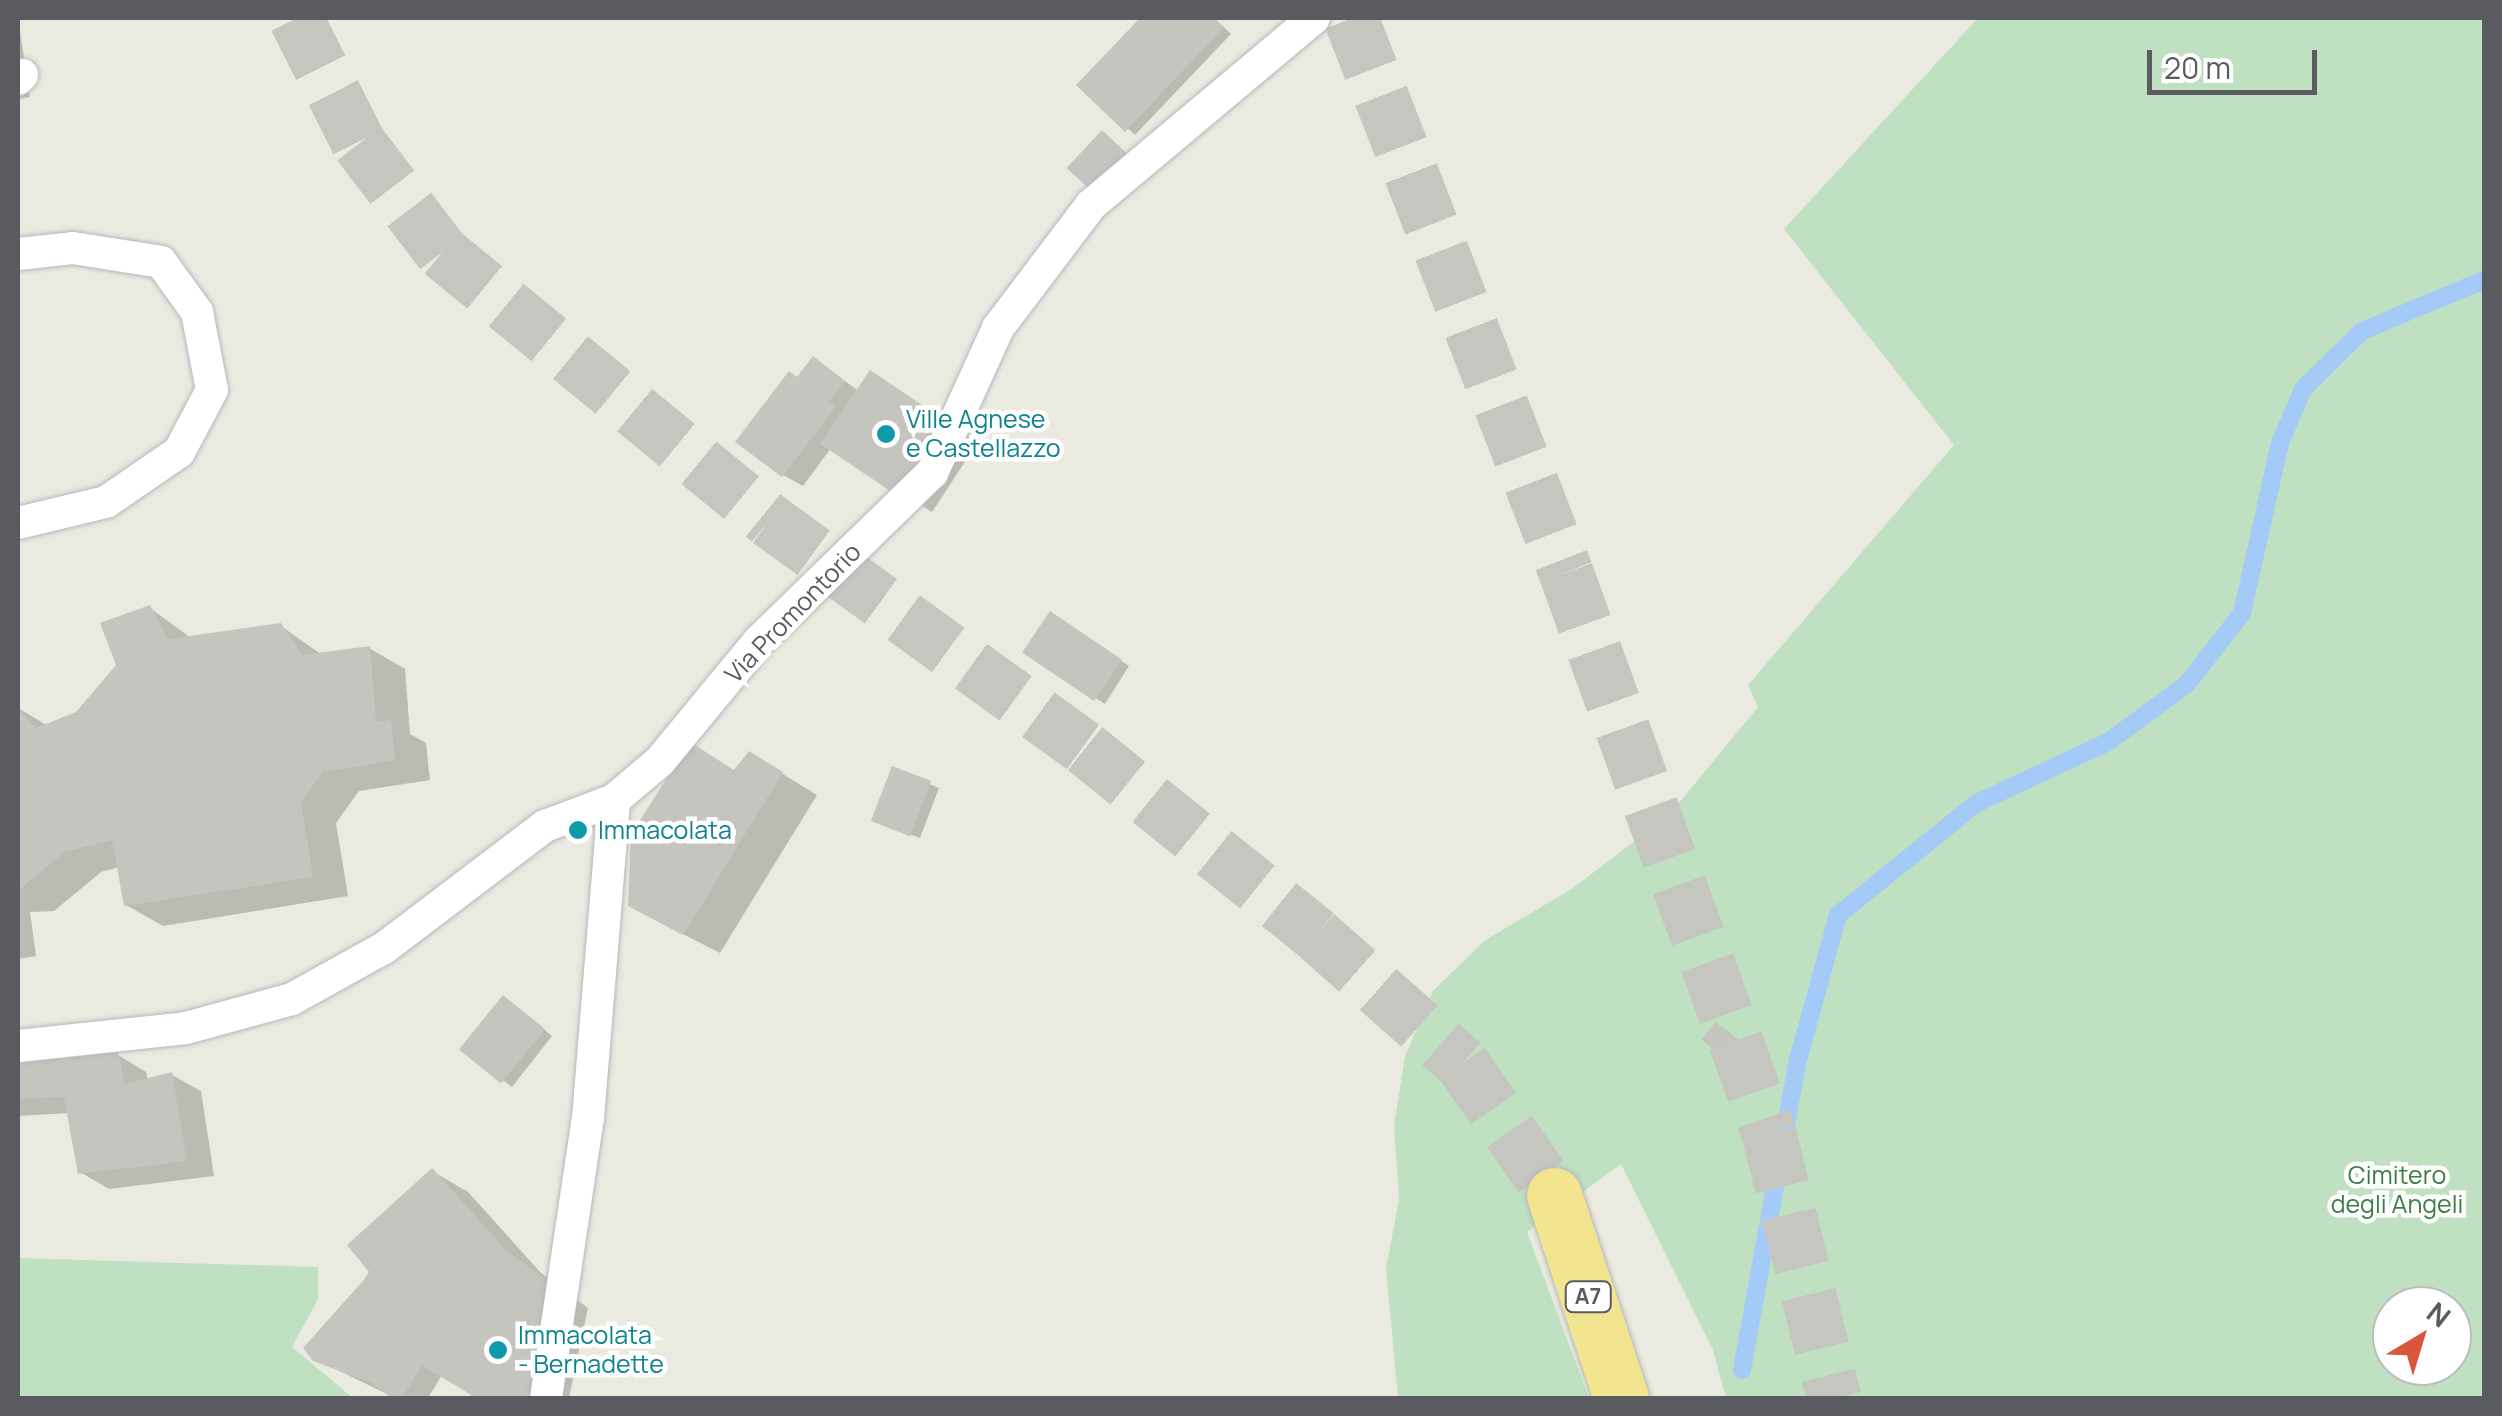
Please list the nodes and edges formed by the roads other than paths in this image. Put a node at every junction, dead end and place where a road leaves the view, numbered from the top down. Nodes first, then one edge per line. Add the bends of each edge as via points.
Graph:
1 (1314, 18) edge
2 (18, 254) edge
3 (18, 523) edge
4 (614, 800) junction
5 (18, 1046) edge
6 (1554, 1195) tunnel mouth
7 (546, 1398) edge
8 (1621, 1398) edge

1 - 4 lane, Via Promontorio via 1092,205 998,328 932,473 759,642 660,762
2 - 3 lane via 73,248 161,262 197,312 212,390 179,452 121,492 106,502
4 - 5 lane, Via Promontorio via 545,826 384,948 292,999 186,1028
4 - 7 lane via 588,1118
6 - 8 highway, A7

